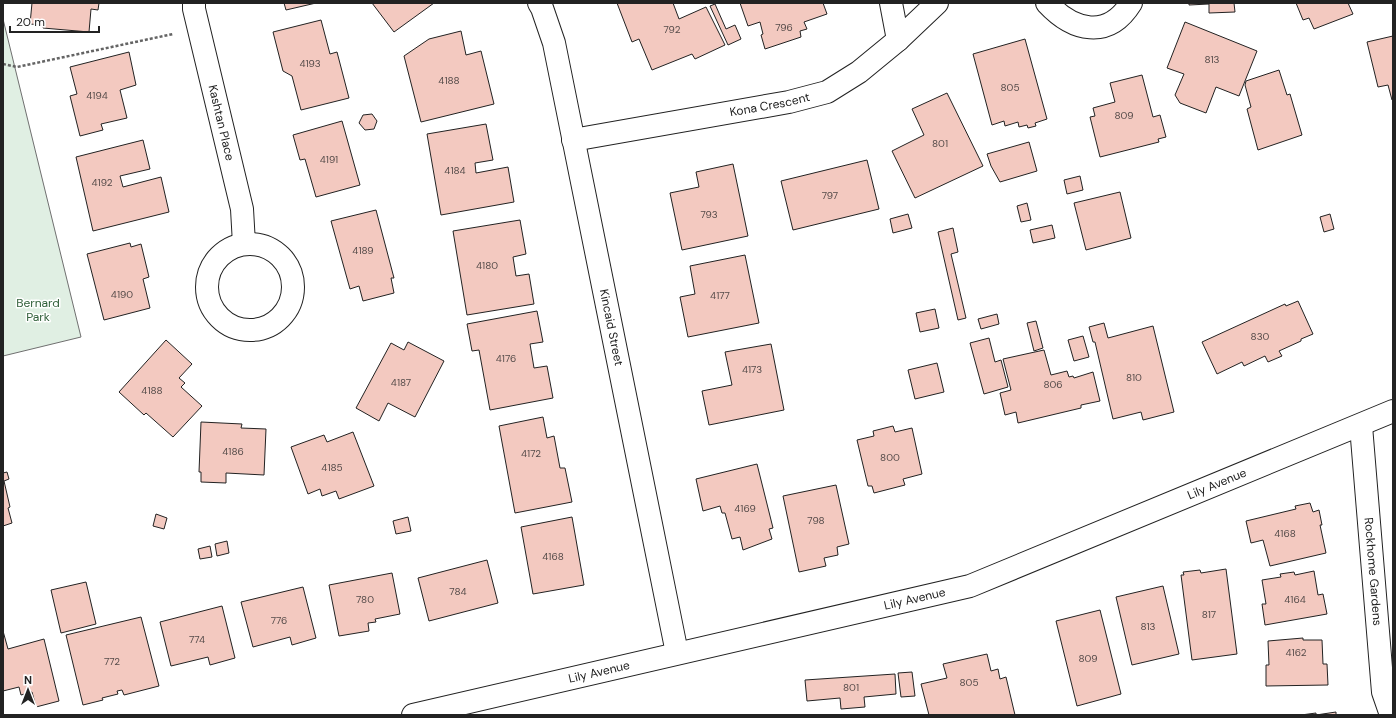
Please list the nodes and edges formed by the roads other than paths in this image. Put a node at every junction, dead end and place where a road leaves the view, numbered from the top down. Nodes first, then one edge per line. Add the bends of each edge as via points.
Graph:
1 (194, 3) edge
2 (539, 3) edge
3 (891, 3) edge
4 (937, 3) edge
5 (1047, 3) edge
6 (1131, 3) edge
7 (898, 40) junction
8 (573, 140) junction
9 (244, 244) dead end
10 (1393, 411) edge
11 (1362, 426) junction
12 (677, 653) junction
13 (413, 715) edge
14 (1392, 715) edge

1 - 9 street, Kashtan Place via 242,209
2 - 8 street, Kincaid Street via 554,43
3 - 7 street
4 - 7 street, Kona Crescent
5 - 6 street via 1057,14 1077,26 1105,27 1123,16
7 - 8 street, Kona Crescent via 859,72 827,92 789,102
8 - 12 street, Kincaid Street
10 - 11 street, Lily Avenue
11 - 12 street, Lily Avenue via 970,586
11 - 14 street, Rockhome Gardens via 1383,692
12 - 13 street, Lily Avenue

